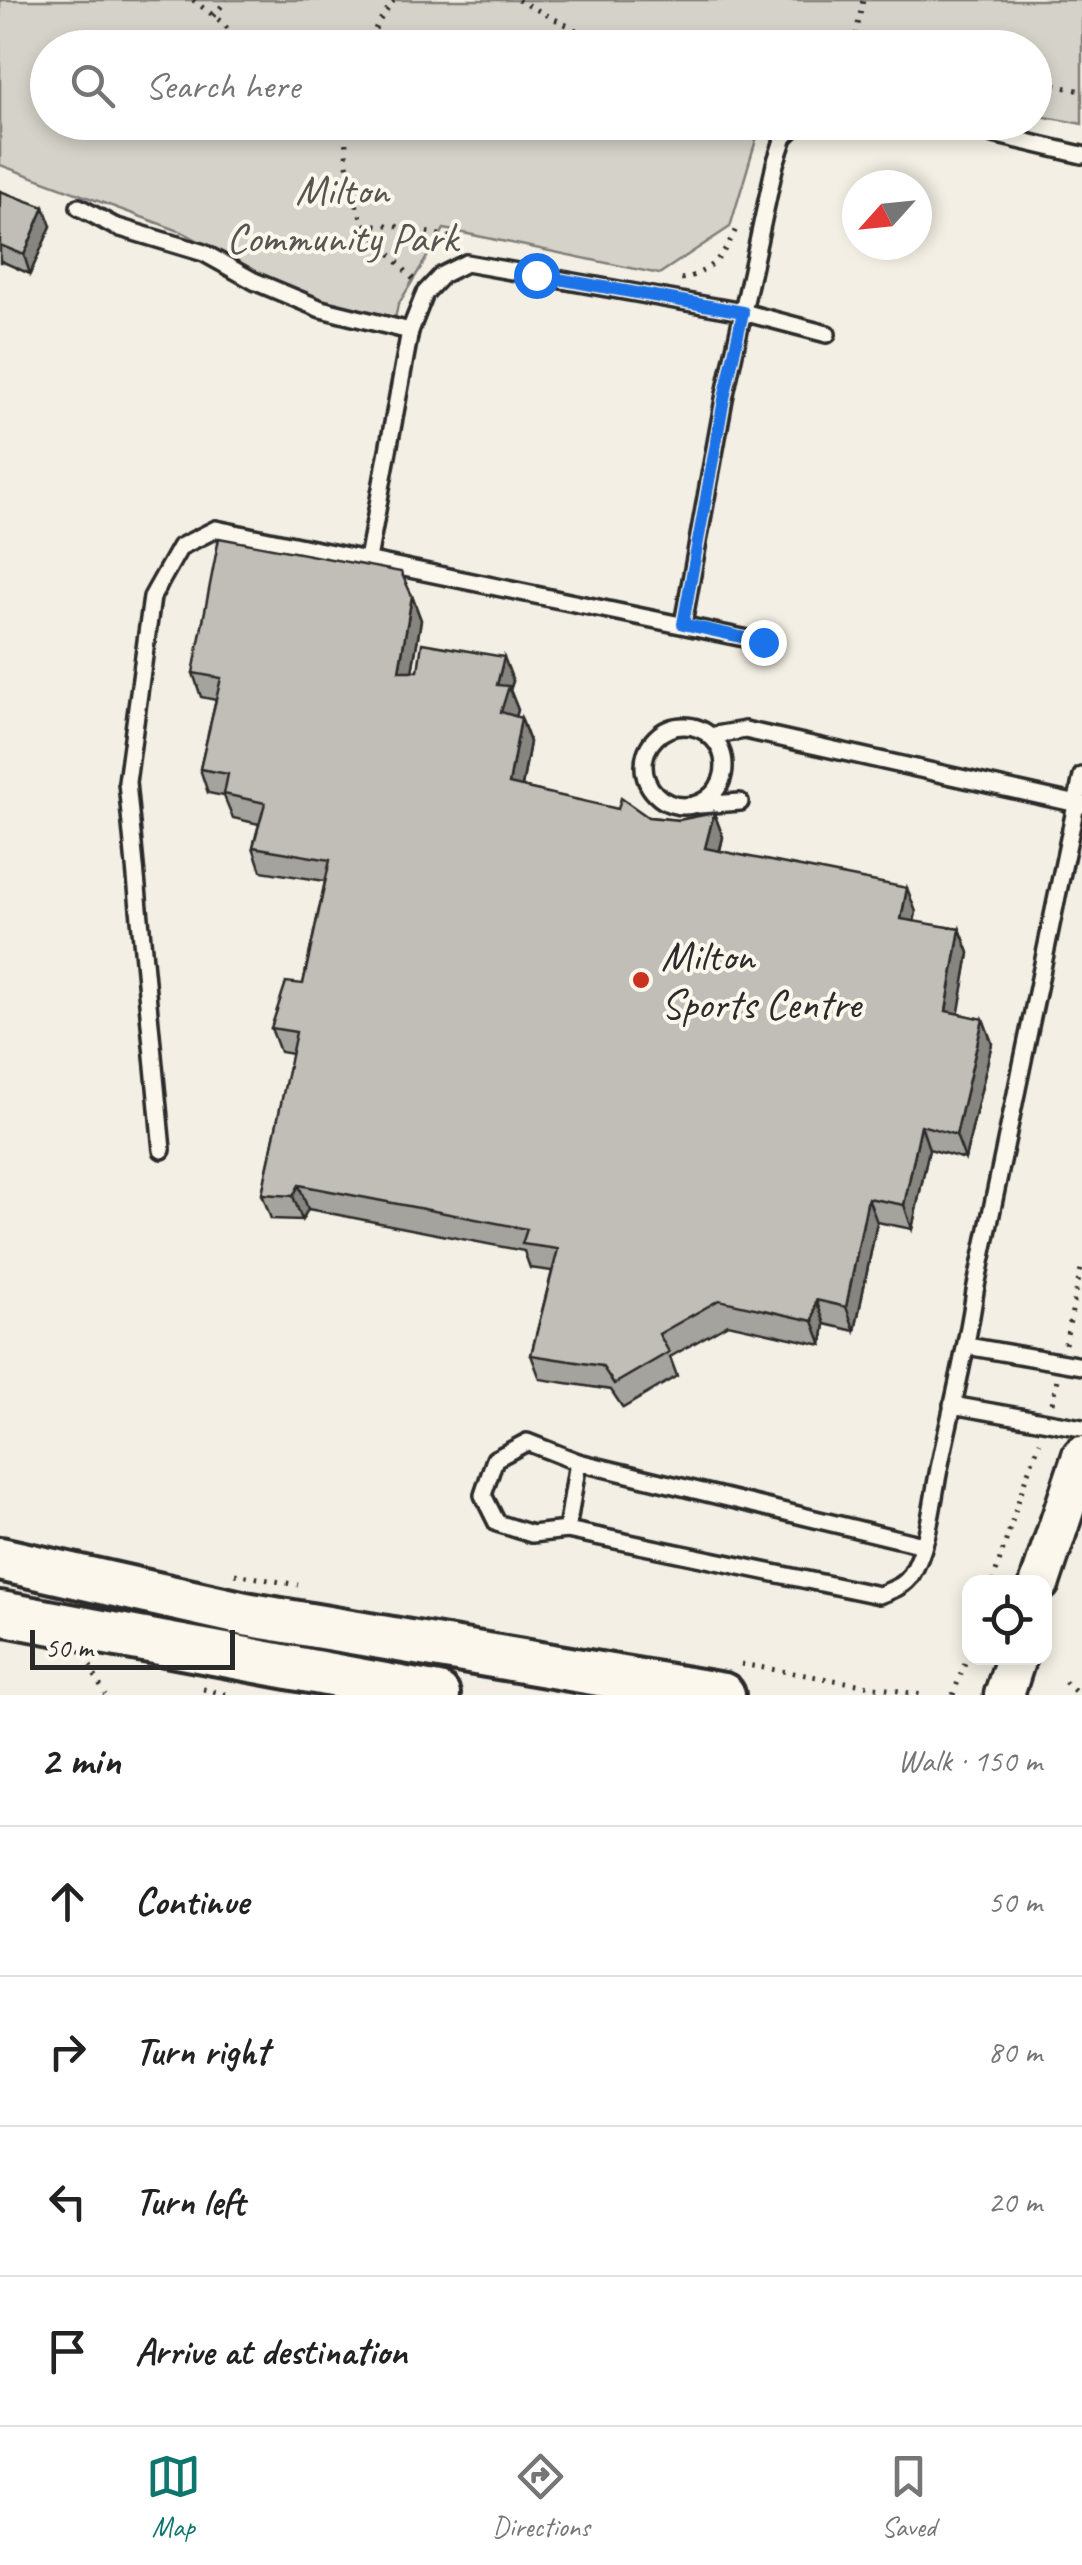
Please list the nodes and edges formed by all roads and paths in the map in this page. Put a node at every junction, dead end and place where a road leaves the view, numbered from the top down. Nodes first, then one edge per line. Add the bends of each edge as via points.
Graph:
1 (193, 0) edge
2 (227, 0) edge
3 (394, 0) edge
4 (518, 0) edge
5 (862, 0) edge
6 (213, 16) junction
7 (230, 30) edge
8 (375, 30) edge
9 (576, 30) edge
10 (856, 30) edge
11 (1052, 85) edge
12 (1082, 91) edge
13 (345, 140) edge
14 (783, 140) edge
15 (1019, 140) edge
16 (1082, 155) edge
17 (79, 207) dead end
18 (740, 220) dead end
19 (364, 226) junction
20 (468, 241) dead end
21 (675, 280) dead end
22 (425, 293) junction
23 (743, 312) junction
24 (410, 331) junction
25 (827, 334) dead end
26 (368, 559) junction
27 (683, 624) junction
28 (763, 642) dead end
29 (710, 736) junction
30 (1082, 776) edge
31 (740, 802) dead end
32 (1079, 804) edge
33 (692, 806) junction
34 (162, 1150) dead end
35 (968, 1346) junction
36 (1082, 1366) edge
37 (952, 1405) junction
38 (1082, 1428) edge
39 (1082, 1456) edge
40 (578, 1462) junction
41 (566, 1530) junction
42 (923, 1545) junction
43 (17, 1563) edge
44 (1042, 1575) edge
45 (17, 1616) edge
46 (964, 1665) edge
47 (1014, 1665) edge
48 (1065, 1682) dead end
49 (438, 1695) edge
50 (723, 1695) edge
51 (953, 1695) edge
52 (1004, 1695) edge
53 (1079, 1695) edge

1 - 6 path
2 - 6 path
3 - 8 path
4 - 9 path
5 - 10 path
6 - 7 path
11 - 12 path
13 - 19 path via 350,192
14 - 23 lane
15 - 16 lane
17 - 24 lane via 114,226 204,252 321,309
18 - 21 path via 712,266
19 - 20 path via 390,224
19 - 22 path
22 - 23 lane via 466,263
22 - 24 lane
23 - 25 lane
23 - 27 lane
24 - 26 lane
26 - 27 lane
26 - 34 lane via 216,529 180,547 152,597 127,782
27 - 28 lane
29 - 32 lane via 745,730
29 - 33 lane via 724,758 721,783
29 - 33 lane via 698,728 672,728 650,744 645,757 656,795
30 - 32 lane
31 - 33 lane
32 - 35 lane
35 - 36 lane
35 - 37 lane
37 - 38 lane
37 - 42 lane
39 - 44 street
40 - 41 lane
40 - 41 lane via 527,1442 495,1458 483,1495 498,1523 532,1534
40 - 42 lane
41 - 42 lane via 879,1595 910,1579
43 - 50 main road via 245,1614
45 - 49 main road
46 - 51 path
47 - 52 street
48 - 53 path

